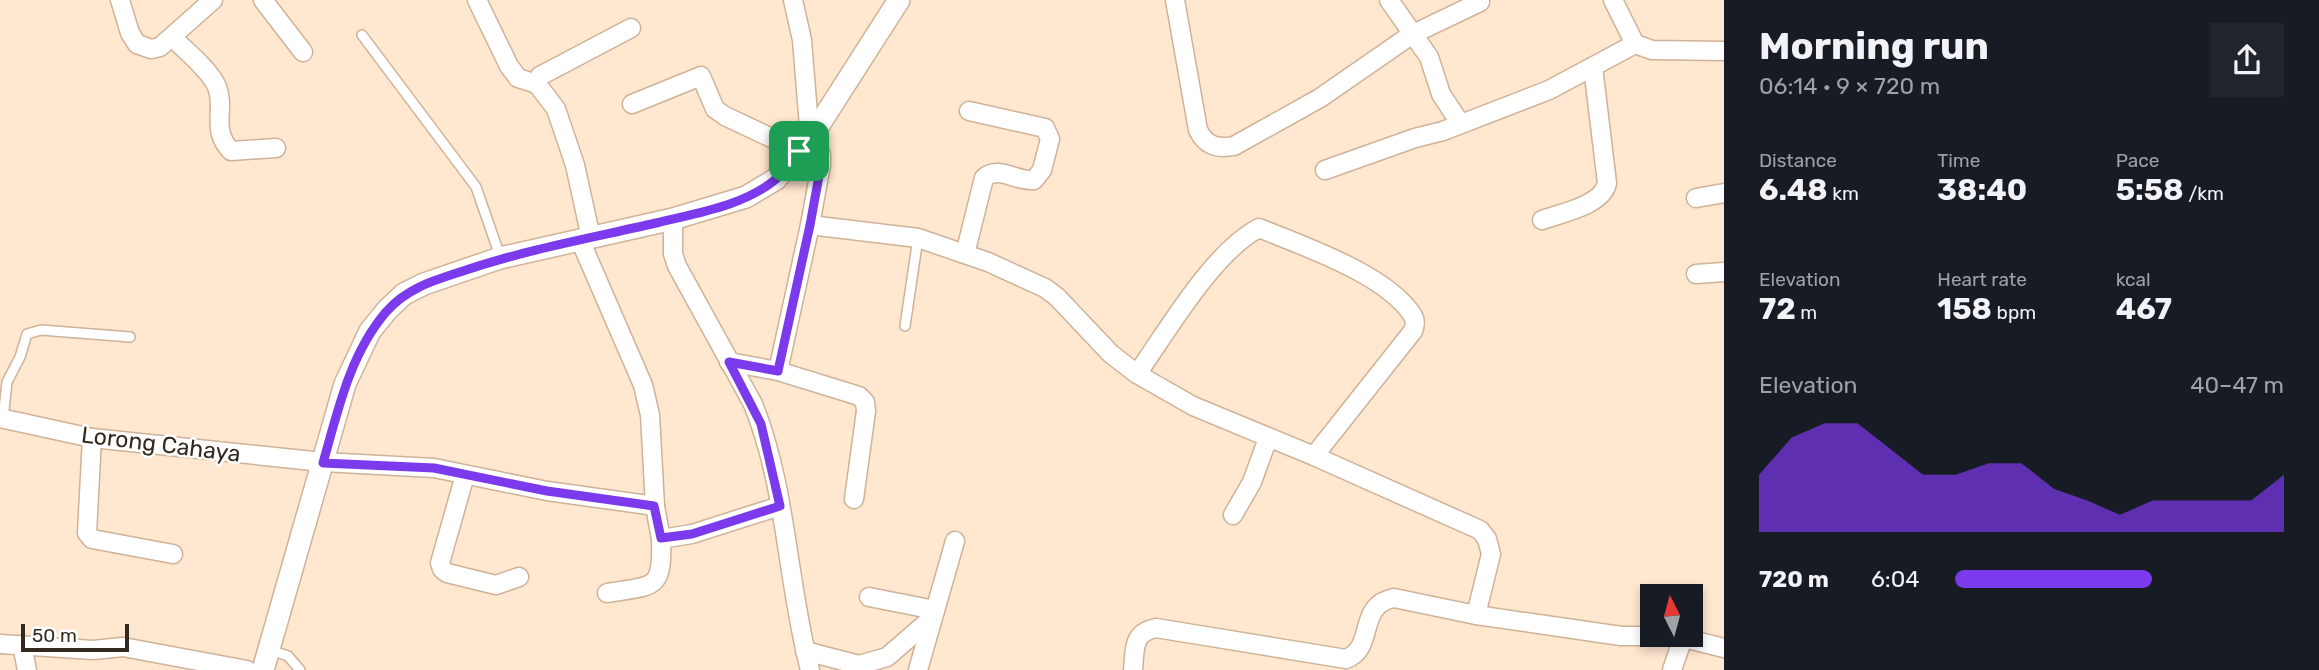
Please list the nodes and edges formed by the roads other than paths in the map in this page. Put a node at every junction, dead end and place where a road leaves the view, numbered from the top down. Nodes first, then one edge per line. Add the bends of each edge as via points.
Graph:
1 (120, 0) edge
2 (213, 0) edge
3 (263, 0) edge
4 (477, 0) edge
5 (793, 0) edge
6 (899, 0) edge
7 (1175, 0) edge
8 (1389, 0) edge
9 (1614, 0) edge
10 (1480, 2) dead end
11 (631, 28) dead end
12 (362, 35) dead end
13 (1411, 35) junction
14 (172, 37) junction
15 (1635, 44) junction
16 (1724, 51) edge
17 (303, 52) dead end
18 (1593, 67) junction
19 (537, 84) junction
20 (632, 104) dead end
21 (969, 111) dead end
22 (1460, 122) junction
23 (805, 145) junction
24 (276, 148) dead end
25 (1325, 170) dead end
26 (1724, 193) edge
27 (1696, 198) dead end
28 (673, 219) junction
29 (1542, 220) dead end
30 (810, 225) junction
31 (918, 238) junction
32 (585, 239) junction
33 (965, 254) junction
34 (500, 258) junction
35 (1724, 272) edge
36 (1696, 274) dead end
37 (905, 326) dead end
38 (130, 337) dead end
39 (729, 362) junction
40 (778, 371) junction
41 (1137, 373) junction
42 (1, 418) edge
43 (93, 438) junction
44 (1268, 438) junction
45 (1314, 456) junction
46 (323, 463) junction
47 (465, 475) junction
48 (854, 499) dead end
49 (654, 506) junction
50 (780, 506) junction
51 (1233, 514) dead end
52 (661, 538) junction
53 (955, 541) dead end
54 (173, 554) dead end
55 (519, 576) dead end
56 (607, 593) dead end
57 (869, 597) dead end
58 (933, 614) junction
59 (1476, 615) junction
60 (1640, 637) edge
61 (1703, 643) edge
62 (0, 644) edge
63 (22, 645) junction
64 (1680, 648) edge
65 (1724, 648) edge
66 (805, 651) junction
67 (266, 660) edge
68 (27, 670) edge
69 (247, 670) edge
70 (300, 670) edge
71 (810, 670) edge
72 (918, 670) edge
73 (1133, 670) edge
74 (1672, 670) edge

1 - 14 street via 137,44 151,49
2 - 14 street
3 - 17 street
4 - 19 street via 509,66 518,78
5 - 23 street via 803,40
6 - 23 street
7 - 13 street via 1198,130 1212,146 1223,148 1320,98
8 - 13 street
9 - 15 street
10 - 13 street
11 - 19 street via 540,76
12 - 34 lane via 476,187
13 - 22 street via 1429,57 1441,94
14 - 24 street via 219,90 223,143 231,151
15 - 16 street via 1652,50
15 - 18 street
18 - 22 street via 1549,90
18 - 29 street via 1606,192 1599,200
19 - 32 street via 556,109 572,154
20 - 23 street via 701,76 715,109 725,116
21 - 33 street via 1045,128 1050,139 1042,170 1034,180 996,172 984,178
22 - 25 street
23 - 28 street via 776,179 746,197
23 - 30 street via 817,146 821,155
26 - 27 street
28 - 32 street
28 - 39 street via 677,266
30 - 31 street
30 - 40 street
31 - 33 street
31 - 37 lane
32 - 34 street
32 - 49 street via 643,385 650,415
33 - 41 street via 1045,288 1111,354
34 - 46 street via 424,284 388,309 370,331 345,384
35 - 36 street
38 - 42 lane via 27,334 7,382
39 - 40 street
39 - 50 street via 761,424
40 - 48 street via 859,396 865,402
41 - 44 street via 1207,413
41 - 45 street via 1216,264 1249,233 1259,228 1346,265 1395,297 1415,322 1413,331
42 - 43 street, Lorong Cahaya
43 - 46 street, Lorong Cahaya
43 - 54 street via 87,533 92,539
44 - 45 street
44 - 51 street via 1252,482
45 - 59 street via 1480,530 1491,554
46 - 47 street, Lorong Cahaya via 414,467
46 - 67 street
47 - 49 street, Lorong Cahaya
47 - 55 street via 442,569 496,585
49 - 52 street
50 - 52 street via 692,534
50 - 66 street
52 - 56 street via 661,573 654,581
53 - 58 street
57 - 58 street
58 - 66 street via 887,657 859,665
58 - 72 street
59 - 60 street
59 - 73 street via 1394,598 1384,600 1372,613 1359,650 1346,659 1156,628 1138,637
61 - 65 street
62 - 63 street
63 - 68 street
63 - 69 street via 93,650 123,647
64 - 74 street
66 - 71 street
67 - 70 lane via 288,656

